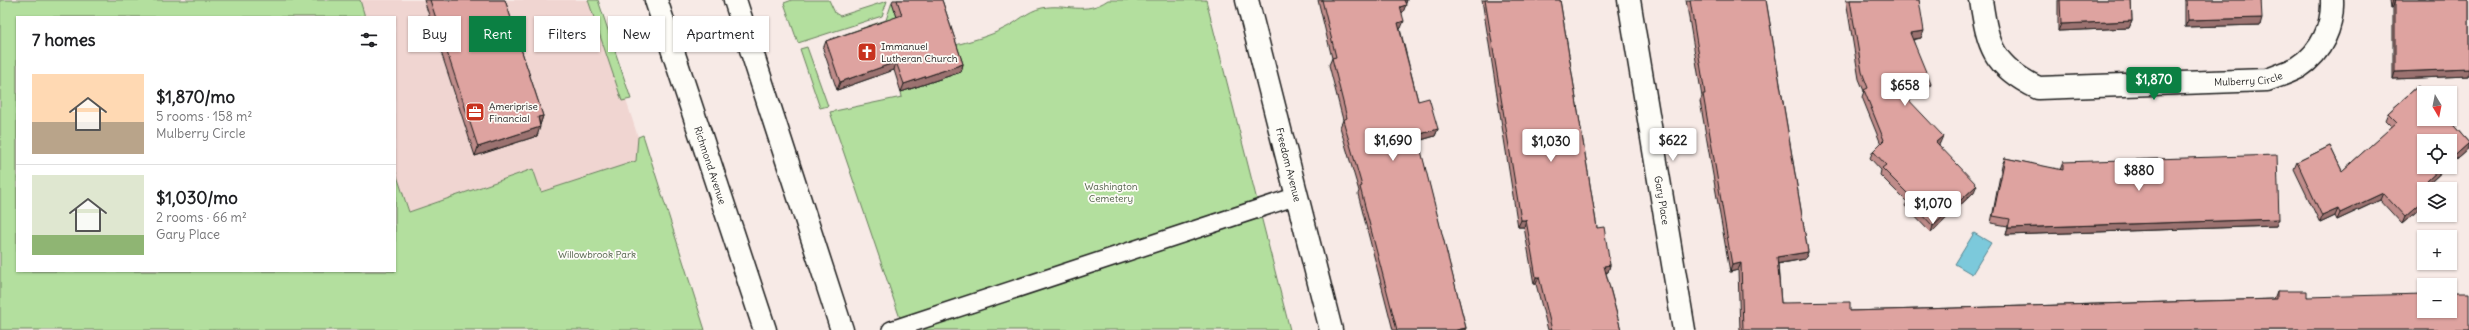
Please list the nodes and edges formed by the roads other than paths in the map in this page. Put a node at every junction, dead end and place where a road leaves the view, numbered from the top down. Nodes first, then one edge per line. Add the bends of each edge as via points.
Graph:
1 (656, 0) edge
2 (735, 0) edge
3 (1247, 0) edge
4 (1629, 0) edge
5 (1981, 0) edge
6 (2332, 0) edge
7 (1297, 196) junction
8 (765, 330) edge
9 (842, 330) edge
10 (891, 330) edge
11 (1331, 330) edge
12 (1684, 330) edge

1 - 8 street, Richmond Avenue
2 - 9 street
3 - 7 street, Freedom Avenue
4 - 12 street, Gary Place
5 - 6 street, Mulberry Circle via 1986,30 1997,58 2015,77 2038,88 2268,80 2300,66 2323,42 2333,15
7 - 10 lane
7 - 11 street, Freedom Avenue

